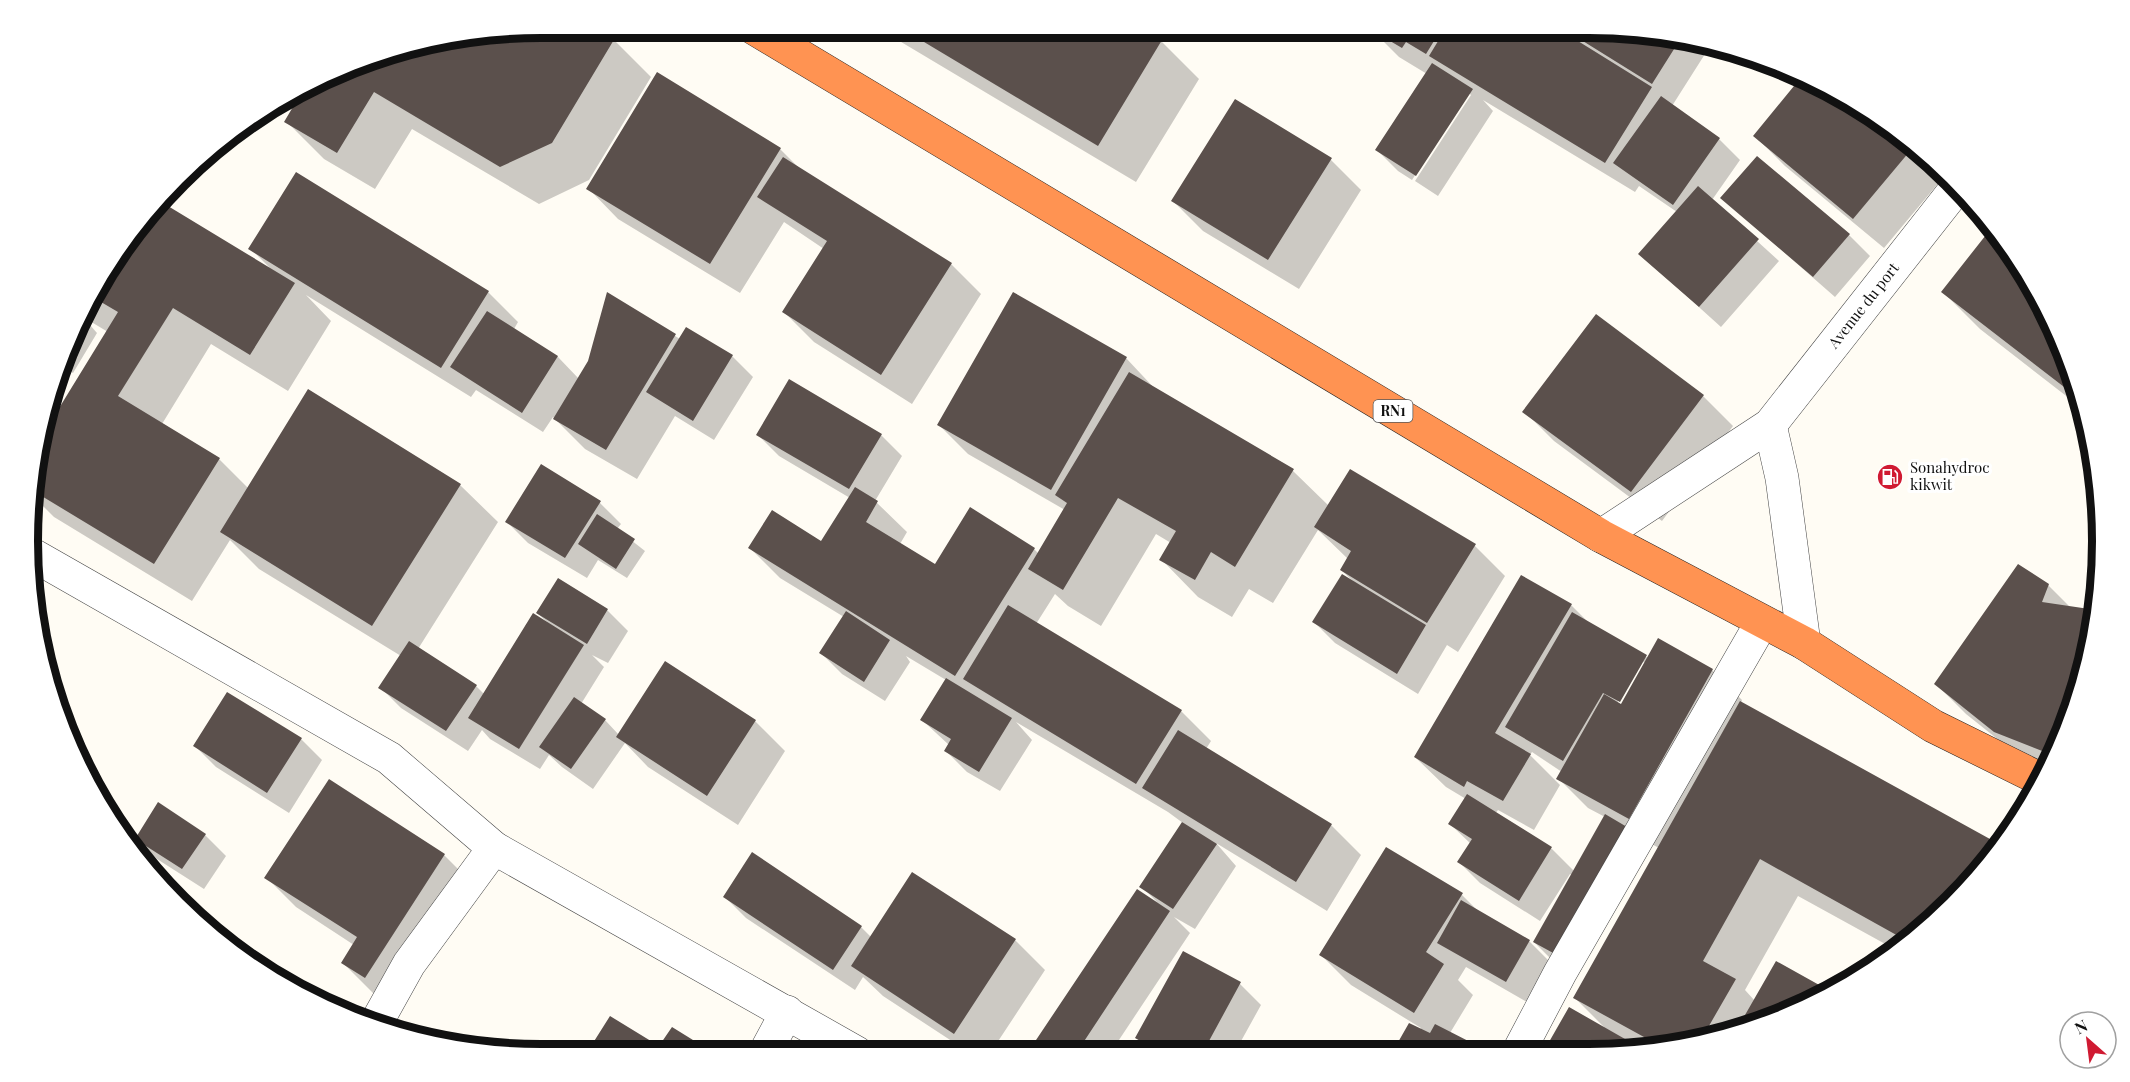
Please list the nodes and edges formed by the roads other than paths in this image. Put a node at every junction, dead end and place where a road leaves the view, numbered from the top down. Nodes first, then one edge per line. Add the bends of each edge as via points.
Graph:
1 (770, 38) edge
2 (1953, 193) edge
3 (1770, 425) junction
4 (1601, 536) junction
5 (39, 558) edge
6 (1762, 622) junction
7 (1804, 643) junction
8 (2034, 776) edge
9 (494, 848) junction
10 (787, 1012) junction
11 (379, 1018) edge
12 (770, 1044) edge
13 (842, 1044) edge
14 (1524, 1044) edge

1 - 4 highway, RN1
2 - 3 street, Avenue du port
3 - 4 street, Avenue du port
3 - 7 street via 1782,478
4 - 6 highway, RN1
5 - 9 street via 388,758
6 - 7 highway, RN1
6 - 14 street via 1560,973
7 - 8 highway, RN1 via 1933,726
9 - 10 street
9 - 11 street via 409,964
10 - 12 street
10 - 13 street

